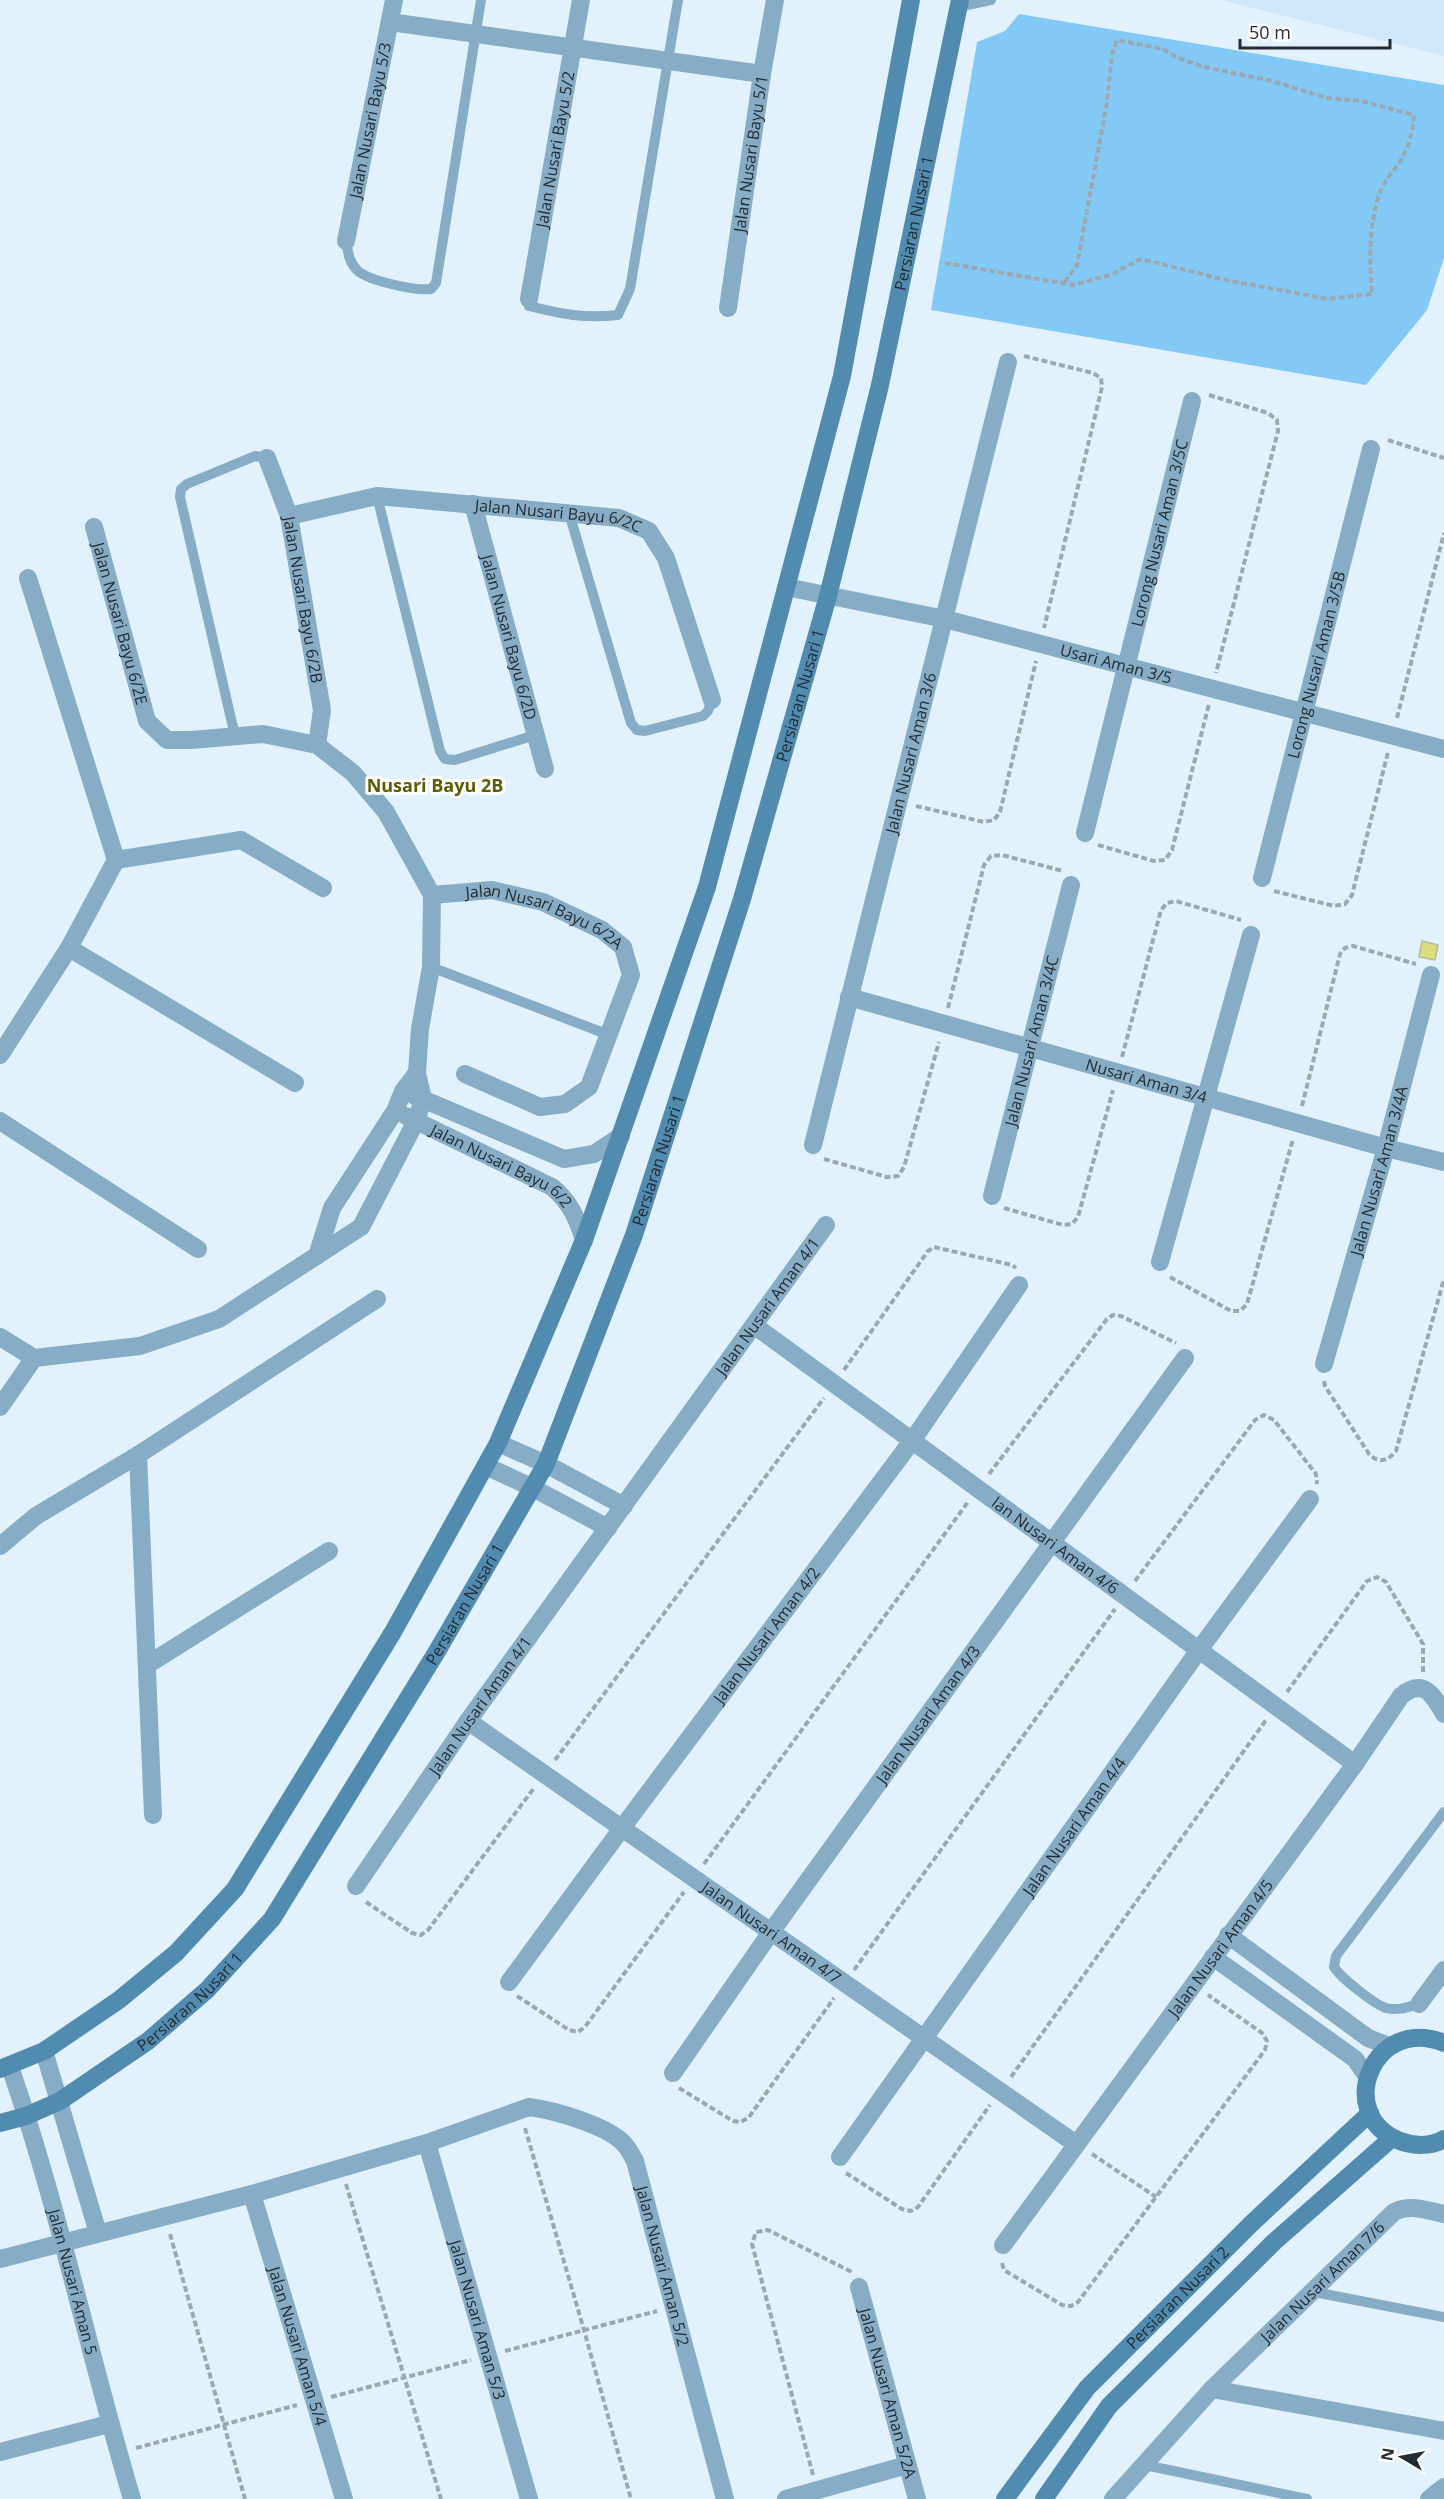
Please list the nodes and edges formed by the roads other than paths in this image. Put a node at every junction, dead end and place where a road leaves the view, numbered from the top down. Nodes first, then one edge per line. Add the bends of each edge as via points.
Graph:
1 (394, 0) edge
2 (481, 0) edge
3 (581, 0) edge
4 (678, 0) edge
5 (775, 0) edge
6 (911, 0) edge
7 (991, 0) edge
8 (959, 4) edge
9 (390, 22) junction
10 (476, 34) junction
11 (572, 46) junction
12 (669, 60) junction
13 (762, 74) junction
14 (346, 241) joint
15 (530, 299) joint
16 (728, 308) dead end
17 (1008, 362) road end
18 (1192, 401) road end
19 (1371, 449) road end
20 (267, 458) joint
21 (377, 496) junction
22 (473, 504) junction
23 (569, 513) junction
24 (289, 516) junction
25 (94, 527) dead end
26 (28, 578) dead end
27 (786, 587) junction
28 (828, 596) junction
29 (945, 619) junction
30 (1126, 666) junction
31 (712, 700) joint
32 (1305, 713) junction
33 (534, 735) junction
34 (235, 736) junction
35 (317, 745) junction
36 (1444, 749) edge
37 (545, 769) dead end
38 (1085, 833) road end
39 (116, 860) junction
40 (1262, 878) road end
41 (1071, 885) road end
42 (323, 888) dead end
43 (432, 895) junction
44 (1251, 935) road end
45 (69, 948) junction
46 (431, 968) junction
47 (1431, 975) road end
48 (849, 997) junction
49 (609, 1035) junction
50 (1031, 1048) junction
51 (0, 1055) edge
52 (417, 1072) junction
53 (465, 1074) dead end
54 (295, 1083) dead end
55 (403, 1091) junction
56 (1206, 1097) junction
57 (423, 1099) junction
58 (395, 1111) junction
59 (0, 1121) edge
60 (416, 1121) junction
61 (621, 1136) junction
62 (813, 1145) road end
63 (1386, 1148) junction
64 (1444, 1162) edge
65 (992, 1196) road end
66 (826, 1225) dead end
67 (584, 1240) junction
68 (198, 1249) dead end
69 (317, 1256) junction
70 (1160, 1262) road end
71 (1019, 1285) road end
72 (377, 1299) dead end
73 (755, 1326) junction
74 (0, 1337) edge
75 (34, 1358) junction
76 (1185, 1358) road end
77 (1324, 1364) road end
78 (0, 1407) edge
79 (912, 1441) junction
80 (498, 1443) junction
81 (138, 1455) junction
82 (546, 1464) junction
83 (486, 1466) junction
84 (533, 1488) junction
85 (1310, 1499) road end
86 (624, 1506) junction
87 (608, 1528) junction
88 (1051, 1542) junction
89 (0, 1546) edge
90 (329, 1551) dead end
91 (1199, 1650) junction
92 (147, 1665) junction
93 (1444, 1714) edge
94 (468, 1721) junction
95 (1354, 1764) junction
96 (1444, 1812) edge
97 (153, 1815) dead end
98 (622, 1828) junction
99 (356, 1886) road end
100 (771, 1932) junction
101 (1228, 1935) junction
102 (1213, 1957) junction
103 (1444, 1970) edge
104 (509, 1982) road end
105 (1419, 2004) joint
106 (923, 2038) junction
107 (1444, 2042) edge
108 (1389, 2046) junction
109 (44, 2051) junction
110 (5, 2068) edge
111 (673, 2073) road end
112 (1367, 2076) junction
113 (60, 2101) junction
114 (1370, 2113) junction
115 (26, 2116) junction
116 (0, 2123) edge
117 (1392, 2138) junction
118 (1443, 2141) edge
119 (427, 2143) junction
120 (1076, 2144) junction
121 (840, 2157) road end
122 (252, 2194) junction
123 (1444, 2214) edge
124 (98, 2234) junction
125 (64, 2244) junction
126 (1003, 2246) road end
127 (0, 2259) edge
128 (859, 2287) road end
129 (1314, 2292) junction
130 (1444, 2318) edge
131 (1212, 2389) junction
132 (110, 2424) junction
133 (1444, 2431) edge
134 (0, 2452) edge
135 (907, 2465) junction
136 (1145, 2465) junction
137 (1444, 2487) edge
138 (132, 2499) edge
139 (344, 2499) edge
140 (529, 2499) edge
141 (725, 2499) edge
142 (786, 2499) edge
143 (916, 2499) edge
144 (1005, 2499) edge
145 (1044, 2499) edge
146 (1113, 2499) edge
147 (1306, 2499) edge
148 (1429, 2499) edge

1 - 9 street, Jalan Nusari Bayu 5/3
2 - 10 lane
3 - 11 street, Jalan Nusari Bayu 5/2
4 - 12 lane
5 - 13 street, Jalan Nusari Bayu 5/1
6 - 27 main road via 842,375
7 - 8 lane
8 - 28 main road, Persiaran Nusari 1 via 880,385
9 - 10 street
9 - 14 street, Jalan Nusari Bayu 5/3
10 - 11 street
10 - 14 lane via 436,283 431,289 420,291 371,278 358,271 349,257
11 - 12 street
11 - 15 street, Jalan Nusari Bayu 5/2
12 - 13 street
12 - 15 lane via 630,289 618,315 565,315 529,306
13 - 16 street, Jalan Nusari Bayu 5/1
17 - 29 street, Jalan Nusari Aman 3/6
18 - 30 street, Lorong Nusari Aman 3/5C
19 - 32 street, Lorong Nusari Aman 3/5B
20 - 24 street, Jalan Nusari Bayu 6/2B
20 - 34 lane via 255,456 187,484 180,497
21 - 22 street, Jalan Nusari Bayu 6/2C
21 - 24 street, Jalan Nusari Bayu 6/2C
21 - 33 lane via 445,759 455,760
22 - 23 street, Jalan Nusari Bayu 6/2C
22 - 33 street, Jalan Nusari Bayu 6/2D
23 - 31 street, Jalan Nusari Bayu 6/2C via 620,518 649,531 666,558
23 - 31 lane via 631,723 637,730 645,731 703,716
24 - 35 street, Jalan Nusari Bayu 6/2B via 322,710
25 - 34 street, Jalan Nusari Bayu 6/2E via 147,721 167,740
26 - 39 street
27 - 28 street, Usari Aman 3/5
27 - 61 main road via 707,887
28 - 29 street, Usari Aman 3/5
28 - 82 main road, Persiaran Nusari 1 via 742,899 634,1235
29 - 30 street, Usari Aman 3/5
29 - 48 street, Jalan Nusari Aman 3/6
30 - 32 street, Usari Aman 3/5
30 - 38 street, Lorong Nusari Aman 3/5C
32 - 36 street, Usari Aman 3/5
32 - 40 street, Lorong Nusari Aman 3/5B
33 - 37 street, Jalan Nusari Bayu 6/2D
34 - 35 street via 263,734
35 - 43 street via 353,773 386,812
39 - 42 street via 241,840
39 - 45 street
41 - 50 street, Jalan Nusari Aman 3/4C
43 - 46 street
43 - 49 street, Jalan Nusari Bayu 6/2A via 492,890 543,902 602,930 623,947 631,975
44 - 56 street
45 - 51 street
45 - 54 street
46 - 49 lane
46 - 52 street
47 - 63 street, Jalan Nusari Aman 3/4A
48 - 50 street, Nusari Aman 3/4
48 - 62 street, Jalan Nusari Aman 3/6
49 - 53 street, Jalan Nusari Bayu 6/2A via 589,1087 565,1104 540,1107
50 - 56 street, Nusari Aman 3/4
50 - 65 street, Jalan Nusari Aman 3/4C
52 - 55 street
52 - 57 street
55 - 57 street, Jalan Nusari Bayu 6/2
55 - 58 street
56 - 63 street, Nusari Aman 3/4
56 - 70 street
57 - 60 street
57 - 61 street, Jalan Nusari Bayu 6/2 via 564,1159 594,1154
58 - 60 street, Jalan Nusari Bayu 6/2
58 - 69 street via 332,1208
59 - 68 street
60 - 67 street, Jalan Nusari Bayu 6/2 via 552,1187 575,1213
60 - 69 street via 361,1227
61 - 67 main road
63 - 64 street, Nusari Aman 3/4
63 - 77 street, Jalan Nusari Aman 3/4A
66 - 73 street, Jalan Nusari Aman 4/1
67 - 80 main road
69 - 75 street via 219,1319 140,1346
71 - 79 street, Jalan Nusari Aman 4/2
72 - 81 street
73 - 79 street, lan Nusari Aman 4/6
73 - 86 street, Jalan Nusari Aman 4/1
74 - 75 street
75 - 78 street
76 - 88 street, Jalan Nusari Aman 4/3
79 - 88 street, lan Nusari Aman 4/6
79 - 98 street, Jalan Nusari Aman 4/2
80 - 82 street
80 - 83 main road
81 - 89 street via 36,1516
81 - 92 street
82 - 84 main road, Persiaran Nusari 1
82 - 86 street
83 - 84 street
83 - 109 main road via 393,1632 235,1889 176,1953 119,2000
84 - 87 street
84 - 113 main road, Persiaran Nusari 1 via 272,1918 207,1990 148,2041
85 - 91 street, Jalan Nusari Aman 4/4
86 - 87 street, Jalan Nusari Aman 4/1
87 - 94 street, Jalan Nusari Aman 4/1
88 - 91 street, lan Nusari Aman 4/6
88 - 100 street, Jalan Nusari Aman 4/3
90 - 92 street
91 - 95 street, lan Nusari Aman 4/6
91 - 106 street, Jalan Nusari Aman 4/4
92 - 97 street
93 - 95 street, Jalan Nusari Aman 4/5 via 1429,1691 1409,1689
94 - 98 street, Jalan Nusari Aman 4/7
94 - 99 street, Jalan Nusari Aman 4/1
95 - 101 street, Jalan Nusari Aman 4/5
96 - 105 lane via 1336,1956 1334,1967 1340,1977 1386,2008
98 - 100 street, Jalan Nusari Aman 4/7
98 - 104 street, Jalan Nusari Aman 4/2
100 - 106 street, Jalan Nusari Aman 4/7
100 - 111 street, Jalan Nusari Aman 4/3
101 - 102 street, Jalan Nusari Aman 4/5
101 - 108 street via 1368,2038
102 - 112 street via 1355,2059
102 - 120 street, Jalan Nusari Aman 4/5
103 - 105 street
106 - 120 street, Jalan Nusari Aman 4/7
106 - 121 street, Jalan Nusari Aman 4/4
107 - 108 main road via 1406,2038
108 - 112 main road
109 - 110 main road
109 - 113 street
110 - 115 street, Jalan Nusari Aman 5
112 - 114 main road via 1365,2095
113 - 115 main road, Persiaran Nusari 1
113 - 124 street
114 - 117 main road
114 - 144 main road, Persiaran Nusari 2 via 1252,2223 1087,2388
115 - 116 main road, Persiaran Nusari 1
115 - 125 street, Jalan Nusari Aman 5
117 - 118 main road via 1424,2145
117 - 145 main road, Persiaran Nusari 2 via 1274,2242 1109,2406
119 - 122 street, Jalan Nusari Aman 5/2
119 - 140 street, Jalan Nusari Aman 5/3
119 - 141 street, Jalan Nusari Aman 5/2 via 529,2107 547,2109 607,2131 625,2144 635,2161
120 - 126 street, Jalan Nusari Aman 4/5
122 - 124 street, Jalan Nusari Aman 5/2
122 - 139 street, Jalan Nusari Aman 5/4
123 - 129 street, Jalan Nusari Aman 7/6 via 1414,2207 1394,2212
124 - 125 street, Jalan Nusari Aman 5/2
125 - 127 street, Jalan Nusari Aman 5/2
125 - 132 street, Jalan Nusari Aman 5
128 - 135 street, Jalan Nusari Aman 5/2A
129 - 130 lane
129 - 131 street, Jalan Nusari Aman 7/6
131 - 133 street
131 - 136 street, Jalan Nusari Aman 7/6
132 - 134 street
132 - 138 street, Jalan Nusari Aman 5
135 - 142 street
135 - 143 street, Jalan Nusari Aman 5/2A
136 - 146 street, Jalan Nusari Aman 7/6
136 - 147 lane
137 - 148 street

